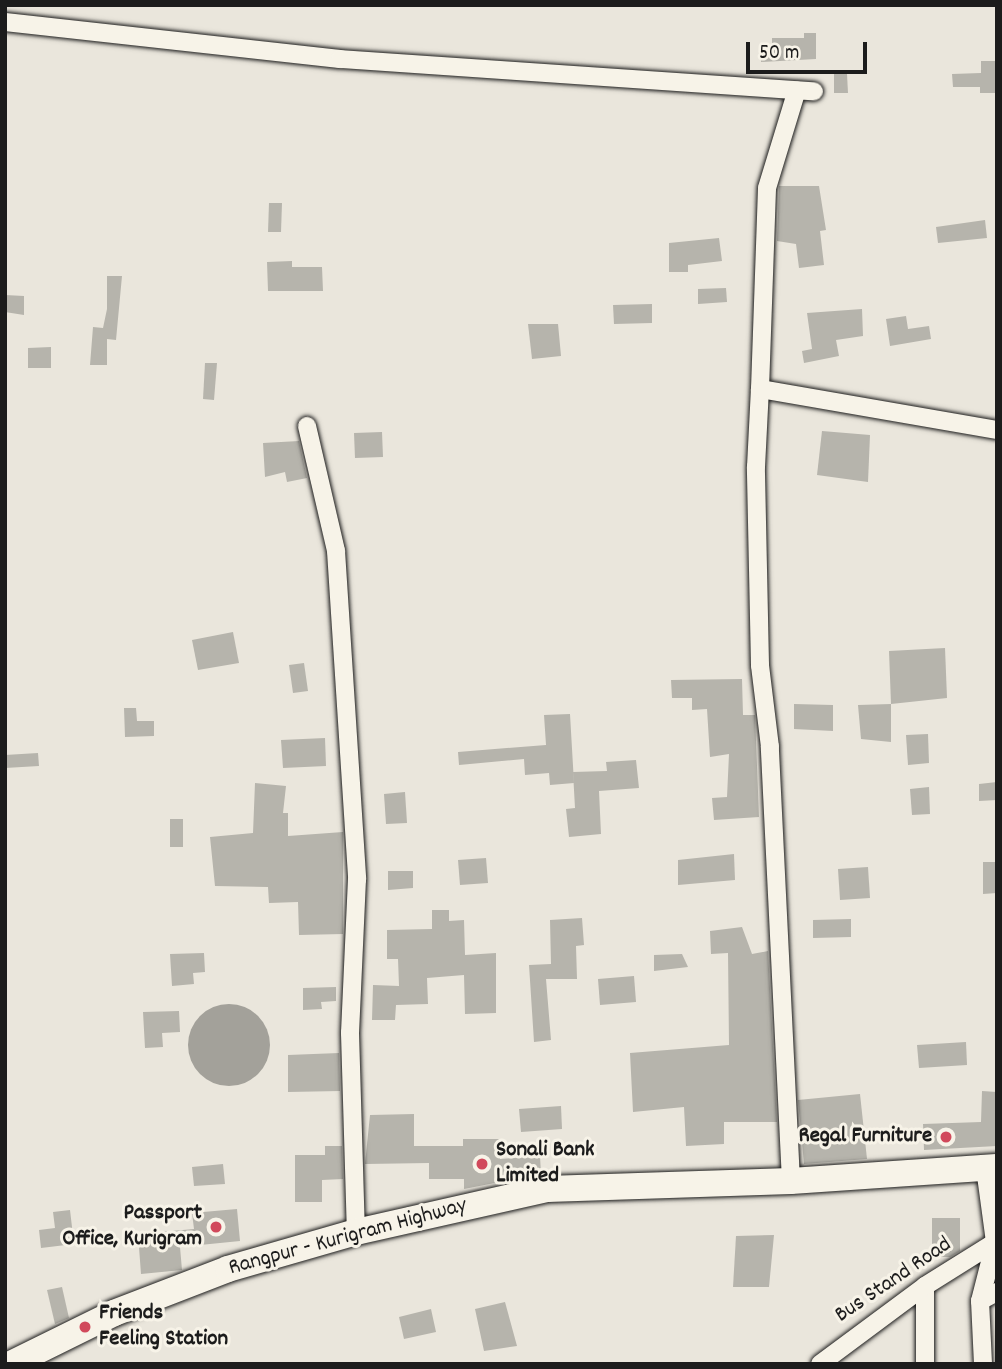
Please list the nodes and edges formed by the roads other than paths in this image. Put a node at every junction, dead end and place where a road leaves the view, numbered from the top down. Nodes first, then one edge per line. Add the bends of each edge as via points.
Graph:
1 (5, 22) edge
2 (760, 389) junction
3 (307, 426) dead end
4 (997, 430) edge
5 (991, 1167) edge
6 (791, 1181) junction
7 (356, 1232) junction
8 (996, 1242) edge
9 (925, 1286) junction
10 (997, 1293) edge
11 (980, 1301) junction
12 (11, 1364) edge
13 (820, 1364) edge
14 (925, 1364) edge
15 (983, 1364) edge

1 - 2 street via 340,59 806,91 767,188
2 - 4 street
2 - 6 street via 756,467 760,665 769,747
3 - 7 street via 336,551 357,878 350,1033
5 - 6 highway, Rangpur - Kurigram Highway
5 - 8 street
6 - 7 highway, Rangpur - Kurigram Highway via 547,1189
7 - 12 highway, Rangpur - Kurigram Highway via 228,1269 114,1313
8 - 9 street, Bus Stand Road
8 - 11 street
9 - 13 street, Bus Stand Road
9 - 14 street
10 - 11 street
11 - 15 street

